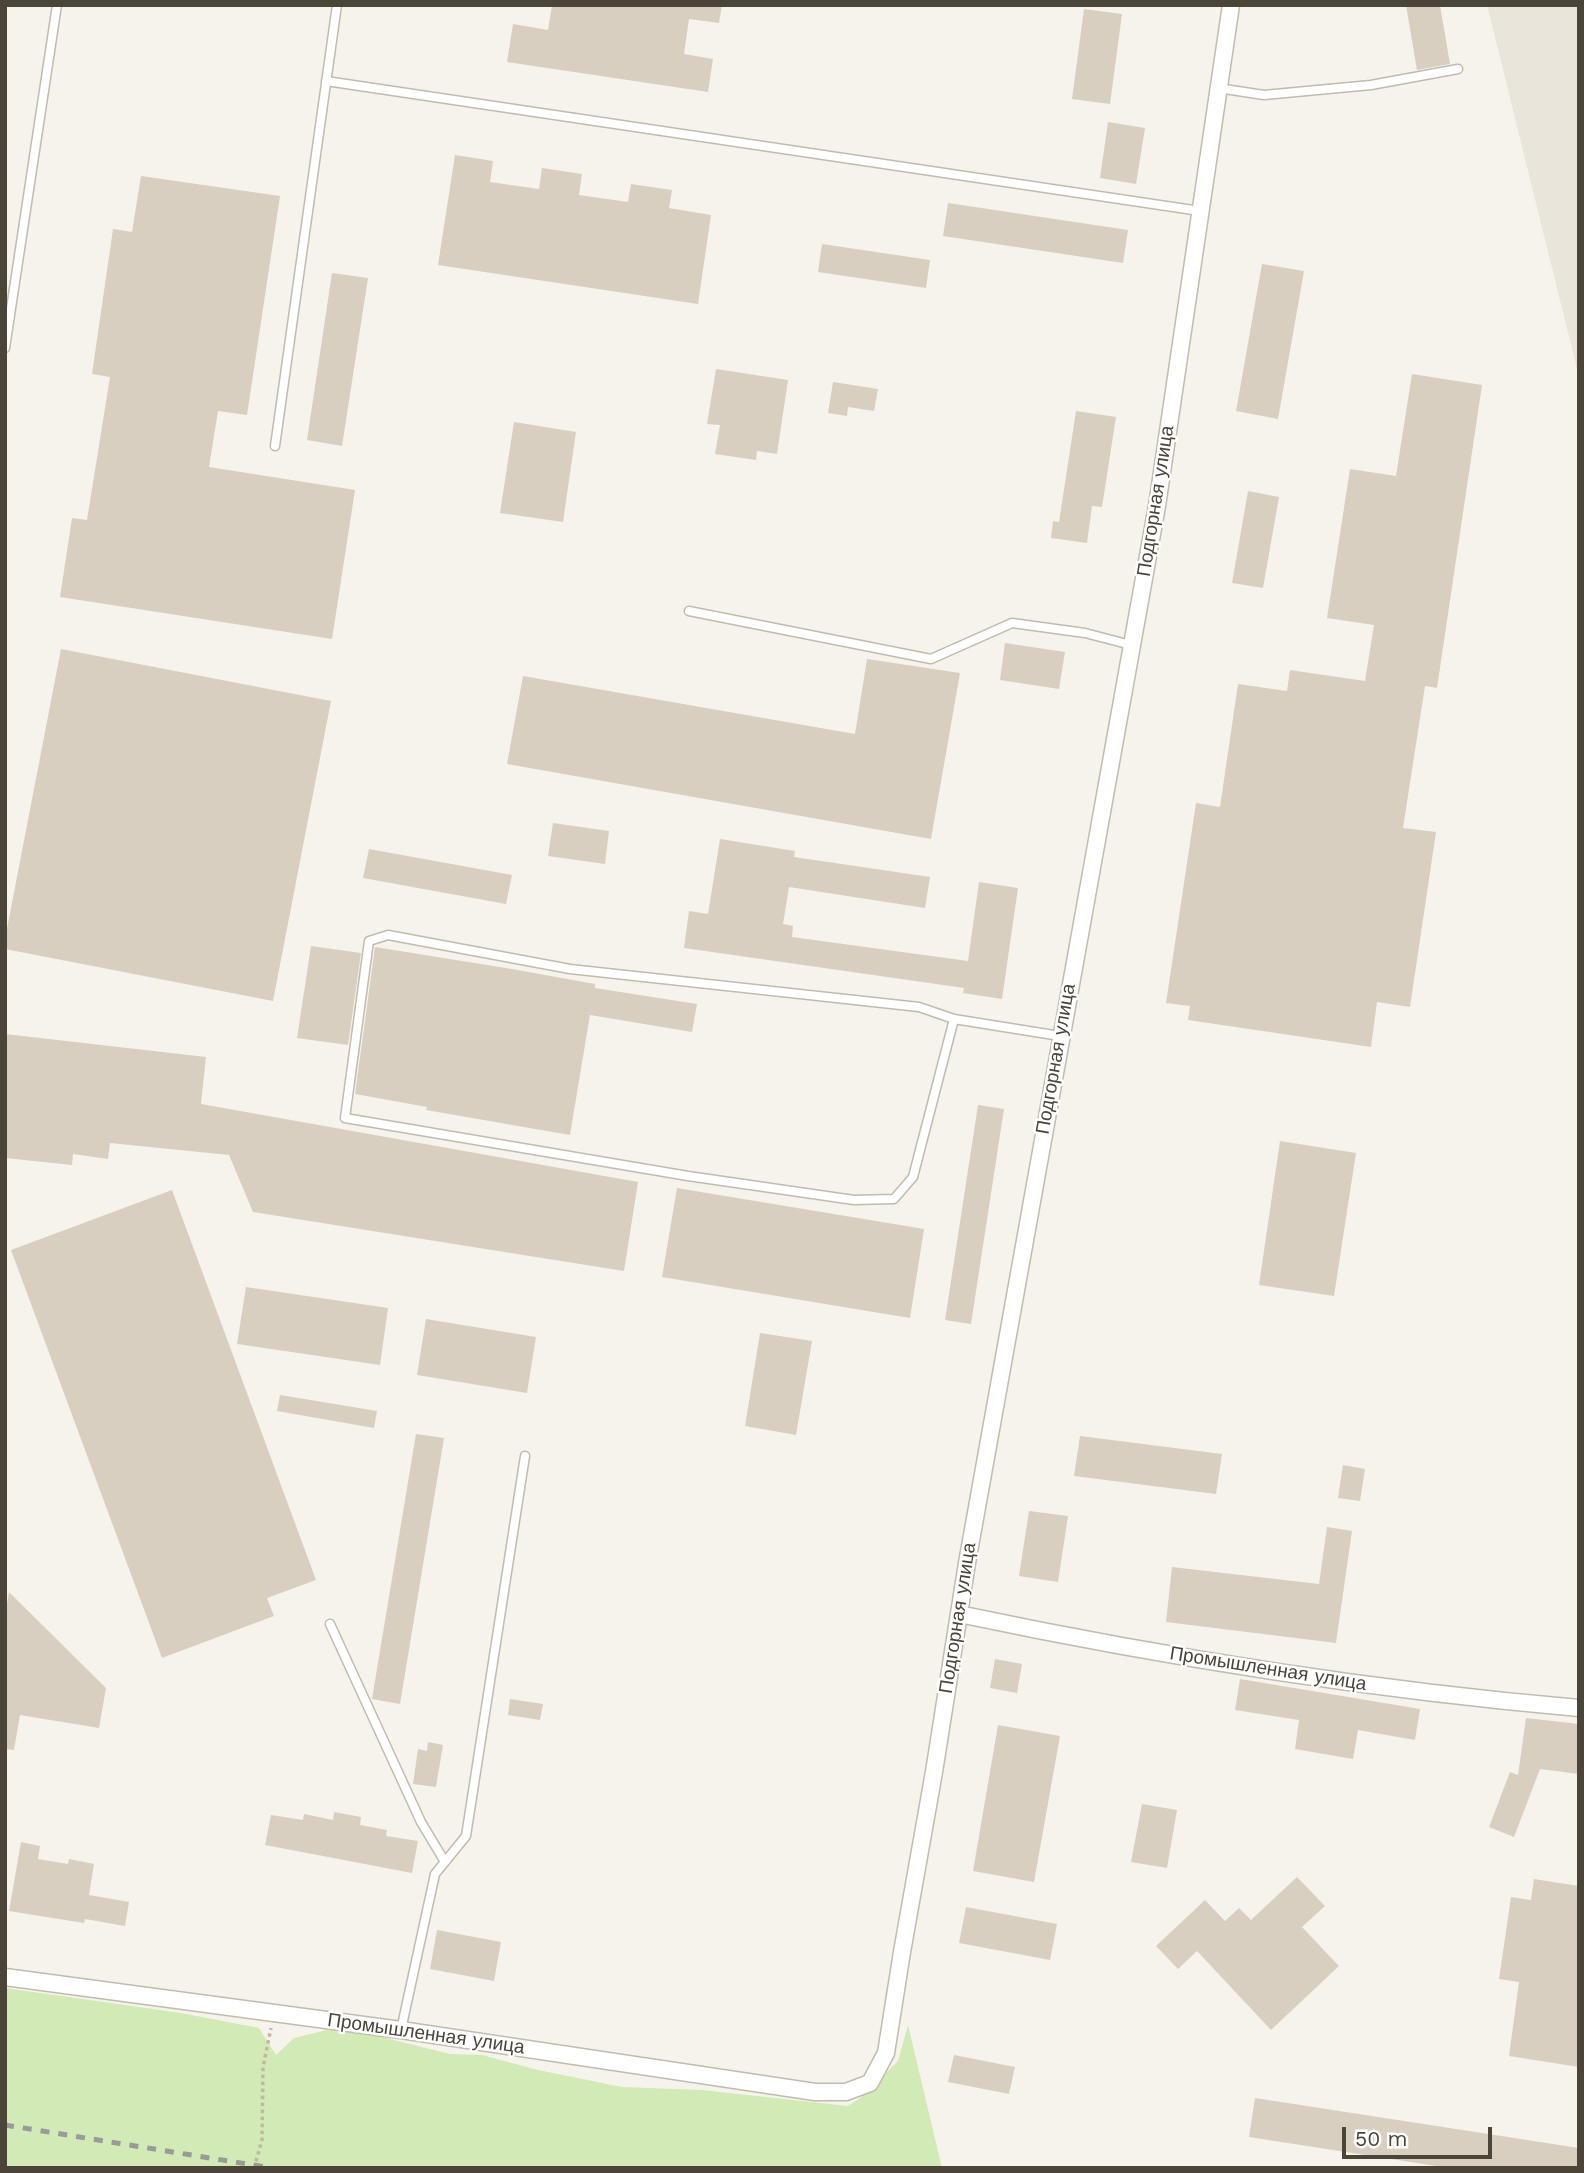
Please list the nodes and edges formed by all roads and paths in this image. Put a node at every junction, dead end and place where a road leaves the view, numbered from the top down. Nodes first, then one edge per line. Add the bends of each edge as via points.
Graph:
1 (57, 5) edge
2 (337, 5) edge
3 (1231, 5) edge
4 (1458, 69) dead end
5 (326, 81) junction
6 (1218, 88) junction
7 (1200, 211) junction
8 (5, 348) edge
9 (275, 446) dead end
10 (689, 611) dead end
11 (1131, 645) junction
12 (954, 1019) junction
13 (1060, 1036) junction
14 (525, 1456) dead end
15 (959, 1614) junction
16 (330, 1624) dead end
17 (1579, 1709) edge
18 (445, 1862) junction
19 (5, 1977) edge
20 (275, 2012) junction
21 (401, 2030) junction
22 (846, 2092) joint
23 (254, 2168) edge

1 - 8 lane
2 - 5 lane
3 - 6 street, Подгорная улица
4 - 6 lane via 1371,85 1264,95
5 - 7 lane
5 - 9 lane
6 - 7 street, Подгорная улица
7 - 11 street, Подгорная улица via 1157,506
10 - 11 lane via 931,659 1012,623
11 - 13 street, Подгорная улица
12 - 12 lane via 913,1177 894,1199 854,1200 688,1176 345,1118 369,941 388,935 570,969 919,1007
12 - 13 lane
13 - 15 street, Подгорная улица
14 - 18 lane via 466,1836
15 - 17 street, Промышленная улица via 1090,1642 1461,1698
15 - 22 street, Подгорная улица via 886,2053 870,2083
16 - 18 lane via 421,1822
18 - 21 lane via 435,1874
19 - 20 street, Промышленная улица
20 - 21 street, Промышленная улица
20 - 23 path via 263,2067 262,2140
21 - 22 street, Промышленная улица via 815,2092

